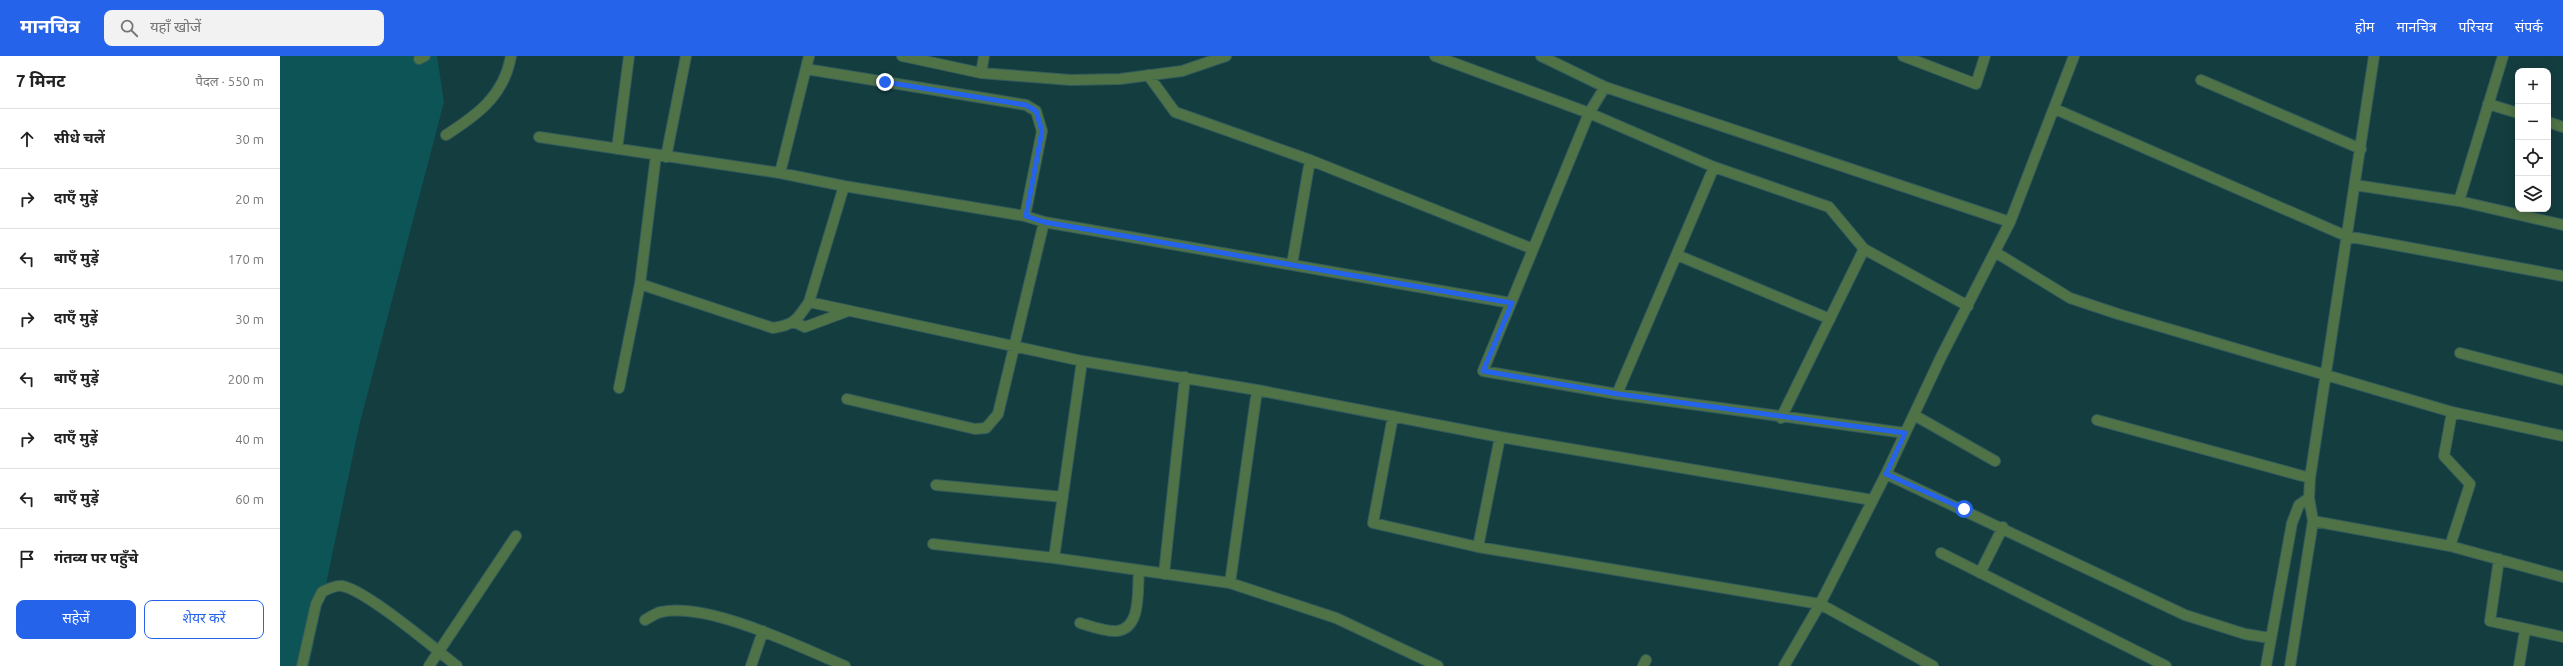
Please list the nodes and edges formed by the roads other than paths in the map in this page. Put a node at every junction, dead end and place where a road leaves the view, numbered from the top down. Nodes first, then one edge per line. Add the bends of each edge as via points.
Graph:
1 (510, 56) edge
2 (629, 56) edge
3 (686, 56) edge
4 (902, 56) edge
5 (984, 56) edge
6 (1226, 56) edge
7 (1435, 56) edge
8 (1541, 56) edge
9 (1903, 56) edge
10 (1985, 56) edge
11 (2074, 56) edge
12 (2374, 56) edge
13 (2502, 56) edge
14 (808, 62) edge
15 (982, 73) junction
16 (1148, 75) junction
17 (2200, 80) dead end
18 (1605, 87) junction
19 (2488, 104) junction
20 (2055, 109) junction
21 (2515, 112) edge
22 (1589, 114) junction
23 (2551, 123) edge
24 (2563, 127) edge
25 (446, 135) dead end
26 (539, 137) dead end
27 (617, 149) junction
28 (2361, 149) junction
29 (661, 156) junction
30 (1310, 160) junction
31 (1714, 167) junction
32 (780, 173) junction
33 (2354, 184) junction
34 (844, 186) junction
35 (2459, 201) junction
36 (1026, 216) junction
37 (1044, 222) junction
38 (2010, 222) junction
39 (2563, 225) edge
40 (2346, 236) junction
41 (1533, 249) junction
42 (1864, 249) junction
43 (1995, 252) junction
44 (1677, 255) junction
45 (1292, 264) junction
46 (2563, 276) edge
47 (640, 284) junction
48 (809, 302) junction
49 (1512, 303) junction
50 (1968, 306) junction
51 (848, 310) junction
52 (1830, 319) junction
53 (794, 322) junction
54 (1016, 348) junction
55 (2460, 353) dead end
56 (1082, 361) junction
57 (2326, 375) junction
58 (1185, 377) junction
59 (2563, 380) edge
60 (619, 388) dead end
61 (1257, 390) junction
62 (1618, 394) junction
63 (847, 399) dead end
64 (2452, 412) junction
65 (1914, 415) junction
66 (1393, 416) junction
67 (1781, 418) junction
68 (2097, 420) dead end
69 (1905, 433) junction
70 (2563, 436) edge
71 (1500, 437) junction
72 (1996, 461) dead end
73 (1886, 474) junction
74 (2310, 478) junction
75 (936, 485) dead end
76 (1063, 497) junction
77 (2308, 498) junction
78 (1872, 500) junction
79 (2314, 521) junction
80 (2003, 527) junction
81 (516, 536) dead end
82 (933, 544) dead end
83 (2450, 546) junction
84 (1478, 547) junction
85 (1941, 553) dead end
86 (1054, 558) junction
87 (2499, 559) junction
88 (1139, 572) junction
89 (1980, 573) junction
90 (1164, 574) junction
91 (2563, 577) edge
92 (1230, 583) junction
93 (1820, 604) junction
94 (645, 620) dead end
95 (1080, 623) dead end
96 (2525, 630) junction
97 (763, 631) junction
98 (2563, 637) edge
99 (2270, 638) junction
100 (438, 652) junction
101 (302, 666) edge
102 (429, 666) edge
103 (457, 666) edge
104 (750, 666) edge
105 (845, 666) edge
106 (1438, 666) edge
107 (1784, 666) edge
108 (1933, 666) edge
109 (2166, 666) edge
110 (2266, 666) edge
111 (2290, 666) edge
112 (2520, 666) edge

1 - 25 street via 492,99 480,113
2 - 27 street
3 - 29 street
4 - 15 street
5 - 15 street
6 - 16 street via 1182,71
7 - 22 street
8 - 18 street
9 - 10 street via 1976,84
11 - 20 street
12 - 28 street
13 - 19 street
14 - 32 street
14 - 36 street via 1026,105 1036,111 1042,131
15 - 16 street via 1071,80
16 - 30 street via 1175,112
17 - 28 street
18 - 22 street
18 - 38 street
19 - 21 street
19 - 35 street
20 - 38 street
20 - 40 street
22 - 31 street
22 - 41 street
23 - 24 street
26 - 27 street
27 - 29 street
28 - 33 street
29 - 32 street
29 - 47 street
30 - 41 street
30 - 45 street
31 - 42 street via 1829,207
31 - 44 street
32 - 34 street
33 - 35 street
33 - 40 street
34 - 36 street
34 - 48 street
35 - 39 street
36 - 37 street
37 - 45 street
37 - 54 street
38 - 43 street
40 - 46 street
40 - 57 street
41 - 49 street
42 - 50 street
42 - 52 street
43 - 50 street
43 - 57 street via 2070,298
44 - 52 street
44 - 62 street
45 - 49 street
47 - 53 street via 773,328 789,326
47 - 60 street
48 - 51 street
48 - 53 street
49 - 62 street via 1483,371
50 - 65 street
51 - 53 street via 805,327
51 - 54 street
52 - 67 street
54 - 56 street
54 - 63 street via 998,414 986,428 975,429
55 - 59 street
56 - 58 street
56 - 76 street
57 - 64 street
57 - 74 street
58 - 61 street
58 - 90 street
61 - 66 street
61 - 92 street
62 - 67 street
64 - 70 street
64 - 83 street via 2444,456 2470,484
65 - 69 street
65 - 72 street
66 - 71 street
66 - 84 street via 1373,522
67 - 69 street
68 - 74 street
69 - 73 street
71 - 78 street
71 - 84 street
73 - 78 street
73 - 80 street
74 - 77 street
75 - 76 street
76 - 86 street
77 - 79 street
77 - 99 street via 2299,505 2292,523
78 - 93 street
79 - 83 street
79 - 111 street
80 - 89 street
80 - 99 street via 2181,613 2245,634
81 - 100 street
82 - 86 street
83 - 87 street
84 - 93 street
85 - 89 street
86 - 88 street
87 - 91 street
87 - 96 street via 2490,621
88 - 90 street
88 - 95 street via 1135,616 1127,628 1116,631
89 - 109 street
90 - 92 street
92 - 106 street via 1336,618
93 - 107 street
93 - 108 street
94 - 97 street via 661,612 694,613 724,618
96 - 98 street
96 - 112 street
97 - 104 street
97 - 105 street
99 - 110 street
100 - 101 street via 354,590 341,586 322,592 316,604
100 - 102 street
100 - 103 street

